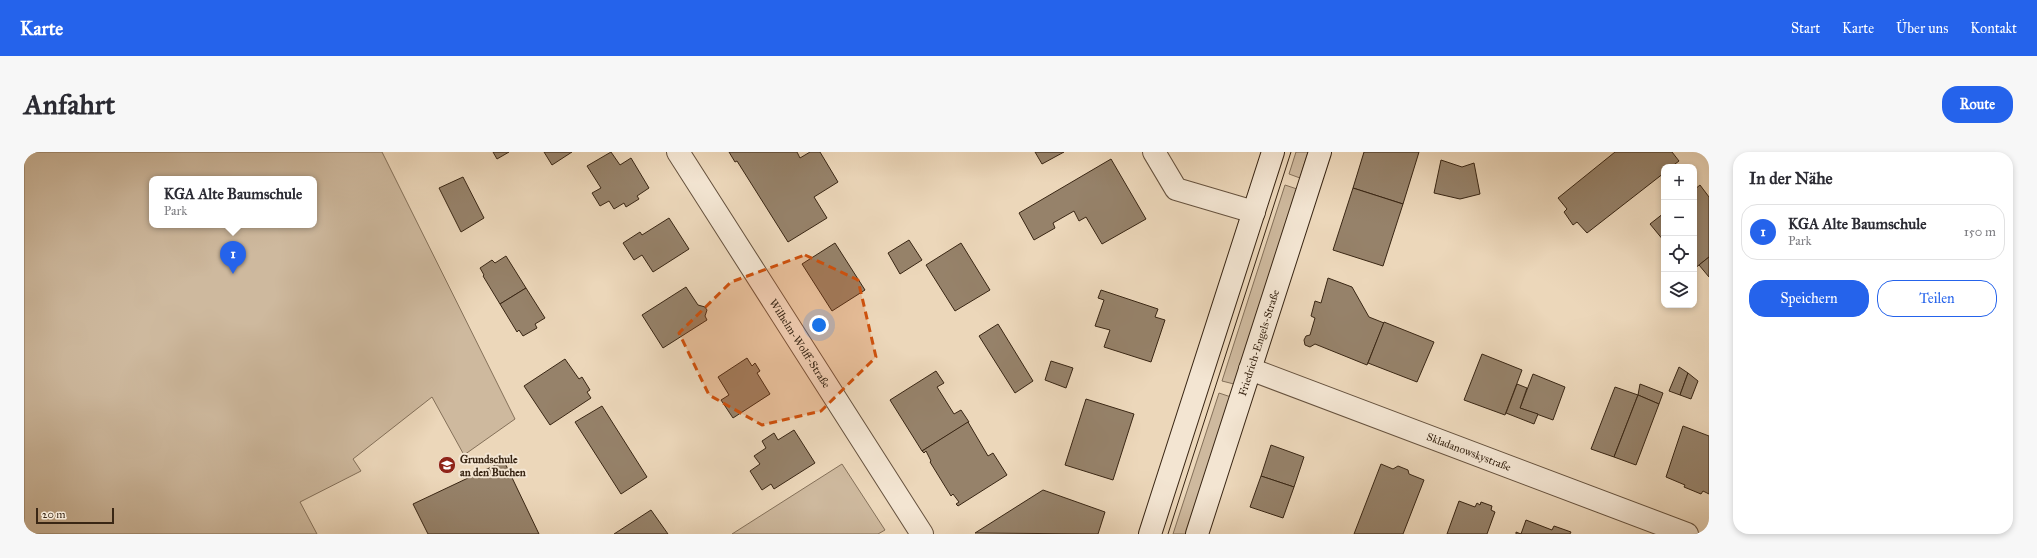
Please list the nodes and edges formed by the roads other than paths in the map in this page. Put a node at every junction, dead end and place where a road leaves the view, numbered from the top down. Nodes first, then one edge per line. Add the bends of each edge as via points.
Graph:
1 (678, 152) edge
2 (1154, 152) edge
3 (1273, 152) edge
4 (1320, 152) edge
5 (1254, 212) junction
6 (1250, 369) junction
7 (922, 534) edge
8 (1150, 534) edge
9 (1197, 534) edge
10 (1687, 534) edge

1 - 7 street, Wilhelm-Wolff-Straße
2 - 5 street via 1176,189
3 - 5 street
4 - 6 street, Friedrich-Engels-Straße
5 - 8 street
6 - 9 street, Friedrich-Engels-Straße
6 - 10 street, Skladanowskystraße

